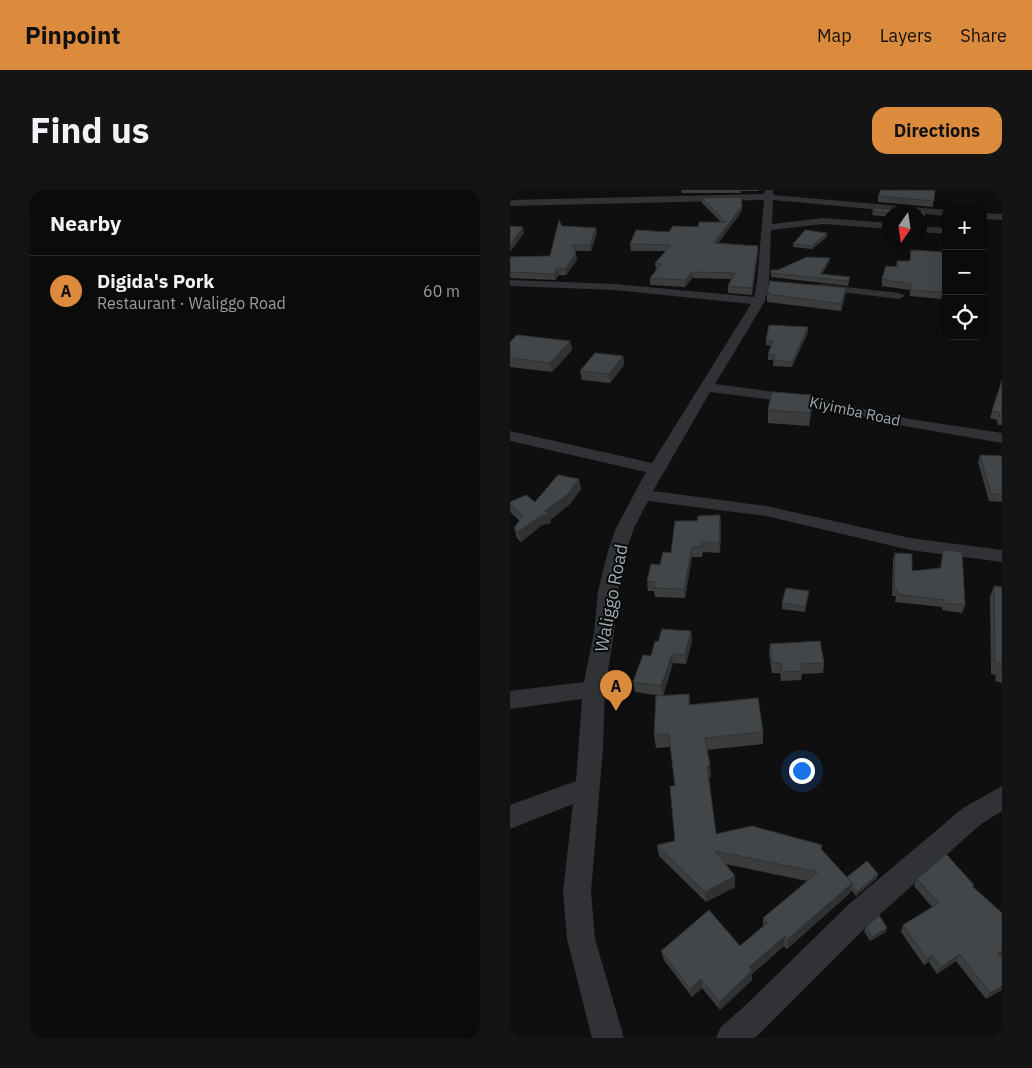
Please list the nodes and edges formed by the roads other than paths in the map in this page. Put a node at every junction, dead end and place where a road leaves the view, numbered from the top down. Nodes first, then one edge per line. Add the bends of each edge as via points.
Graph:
1 (789, 190) edge
2 (799, 190) edge
3 (769, 194) edge
4 (510, 203) edge
5 (942, 212) edge
6 (987, 216) edge
7 (1002, 217) edge
8 (882, 225) edge
9 (768, 227) junction
10 (927, 230) edge
11 (942, 231) edge
12 (510, 283) edge
13 (805, 285) edge
14 (899, 296) dead end
15 (759, 301) junction
16 (706, 387) junction
17 (510, 436) edge
18 (1002, 438) edge
19 (656, 469) junction
20 (642, 495) junction
21 (1002, 556) edge
22 (594, 689) junction
23 (510, 700) edge
24 (587, 788) junction
25 (1002, 797) edge
26 (510, 817) edge
27 (608, 1038) edge
28 (732, 1038) edge

1 - 2 street
3 - 4 street
3 - 5 street
3 - 9 street, Waliggo Road
6 - 7 street
8 - 9 street via 823,221
9 - 15 street, Waliggo Road via 767,282
10 - 11 street
12 - 15 street via 615,287
13 - 14 street
15 - 16 street, Waliggo Road
16 - 18 street, Kiyimba Road via 806,400 910,423
16 - 19 street, Waliggo Road
17 - 19 street
19 - 20 street, Waliggo Road
20 - 21 street via 766,511 910,544
20 - 22 street, Waliggo Road via 617,551
22 - 23 street
22 - 24 street, Waliggo Road
24 - 26 street
24 - 27 street, Waliggo Road via 577,892 581,939
25 - 28 street via 972,816 859,914

